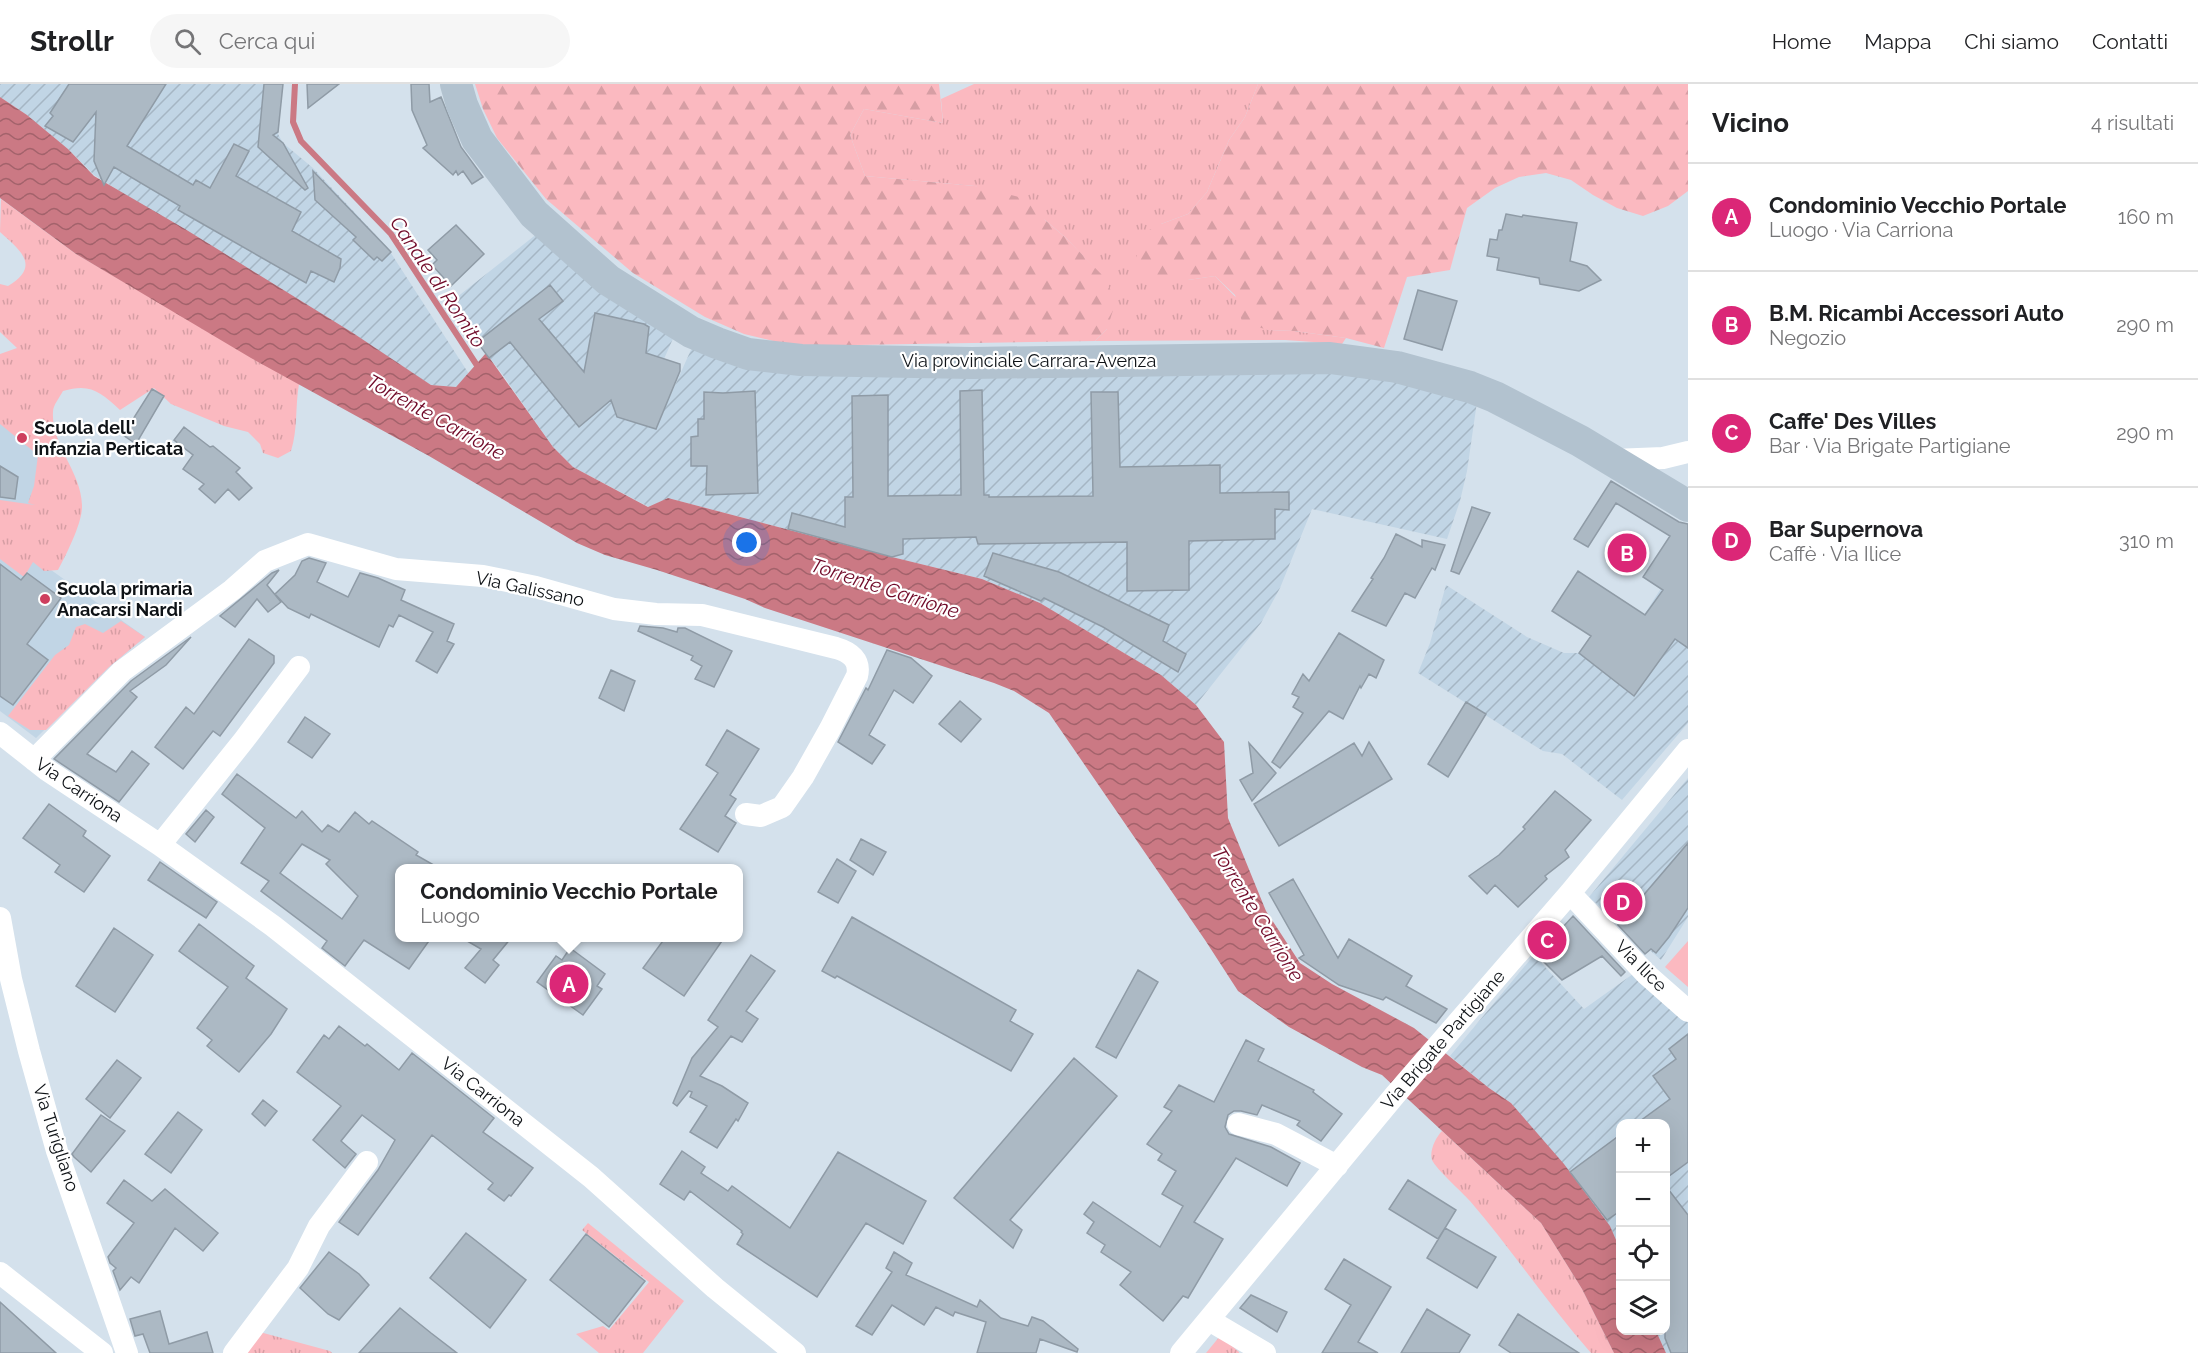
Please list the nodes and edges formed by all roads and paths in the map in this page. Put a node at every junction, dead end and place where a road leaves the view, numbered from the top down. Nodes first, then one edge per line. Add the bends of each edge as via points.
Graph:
1 (456, 84) edge
2 (1688, 453) edge
3 (1612, 460) junction
4 (1688, 461) edge
5 (1658, 486) junction
6 (1688, 506) edge
7 (299, 667) dead end
8 (0, 733) edge
9 (1688, 750) edge
10 (34, 760) junction
11 (746, 814) dead end
12 (160, 845) junction
13 (1570, 893) junction
14 (0, 918) edge
15 (1688, 1011) edge
16 (1238, 1124) dead end
17 (367, 1162) dead end
18 (1337, 1166) junction
19 (0, 1273) edge
20 (1209, 1320) junction
21 (102, 1353) edge
22 (127, 1353) edge
23 (234, 1353) edge
24 (795, 1353) edge
25 (1181, 1353) edge
26 (1265, 1353) edge

1 - 3 main road, Via provinciale Carrara-Avenza via 477,139 534,214 608,280 690,332 717,344 748,354 801,360 972,363 1330,358 1397,367 1470,387
2 - 3 street
3 - 5 main road, Via provinciale Carrara-Avenza
4 - 5 street
5 - 6 main road, Via provinciale Carrara-Avenza
7 - 12 street
8 - 10 street, Via Carriona
9 - 13 street, Via Brigate Partigiane
10 - 11 street, Via Galissano via 122,671 265,561 308,544 396,569 483,576 614,609 702,615 850,654 859,668 857,676 803,777 782,807 760,816
10 - 12 street, Via Carriona
12 - 24 street, Via Carriona via 273,926 591,1177 715,1288
13 - 15 street, Via Ilice via 1646,974
13 - 18 street, Via Brigate Partigiane
14 - 22 street, Via Turigliano via 26,1041 57,1151
16 - 18 street via 1276,1134
17 - 23 street via 319,1226 298,1268
18 - 20 street, Via Brigate Partigiane
19 - 21 street
20 - 25 street, Via Brigate Partigiane
20 - 26 street

